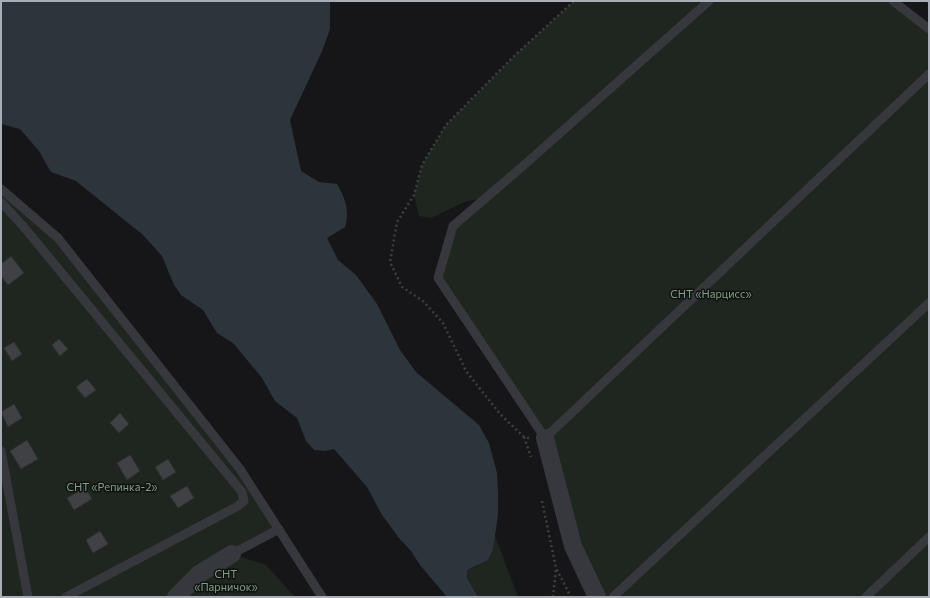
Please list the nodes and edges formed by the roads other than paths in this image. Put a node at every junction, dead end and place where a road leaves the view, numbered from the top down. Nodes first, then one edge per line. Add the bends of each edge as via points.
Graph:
1 (709, 1) edge
2 (892, 1) edge
3 (929, 29) edge
4 (929, 74) edge
5 (1, 189) edge
6 (1, 202) edge
7 (929, 303) edge
8 (545, 438) junction
9 (1, 451) edge
10 (279, 529) junction
11 (929, 537) edge
12 (232, 554) joint
13 (28, 597) edge
14 (66, 597) edge
15 (176, 597) edge
16 (322, 597) edge
17 (597, 597) edge
18 (614, 597) edge
19 (866, 597) edge

1 - 8 lane via 453,226 438,278
2 - 3 lane
4 - 8 lane
5 - 10 lane via 58,238 240,469
6 - 14 lane via 242,492 244,501
7 - 18 lane
8 - 17 street via 573,546
9 - 13 lane
10 - 12 lane
10 - 16 lane
11 - 19 lane
12 - 15 street via 199,574

